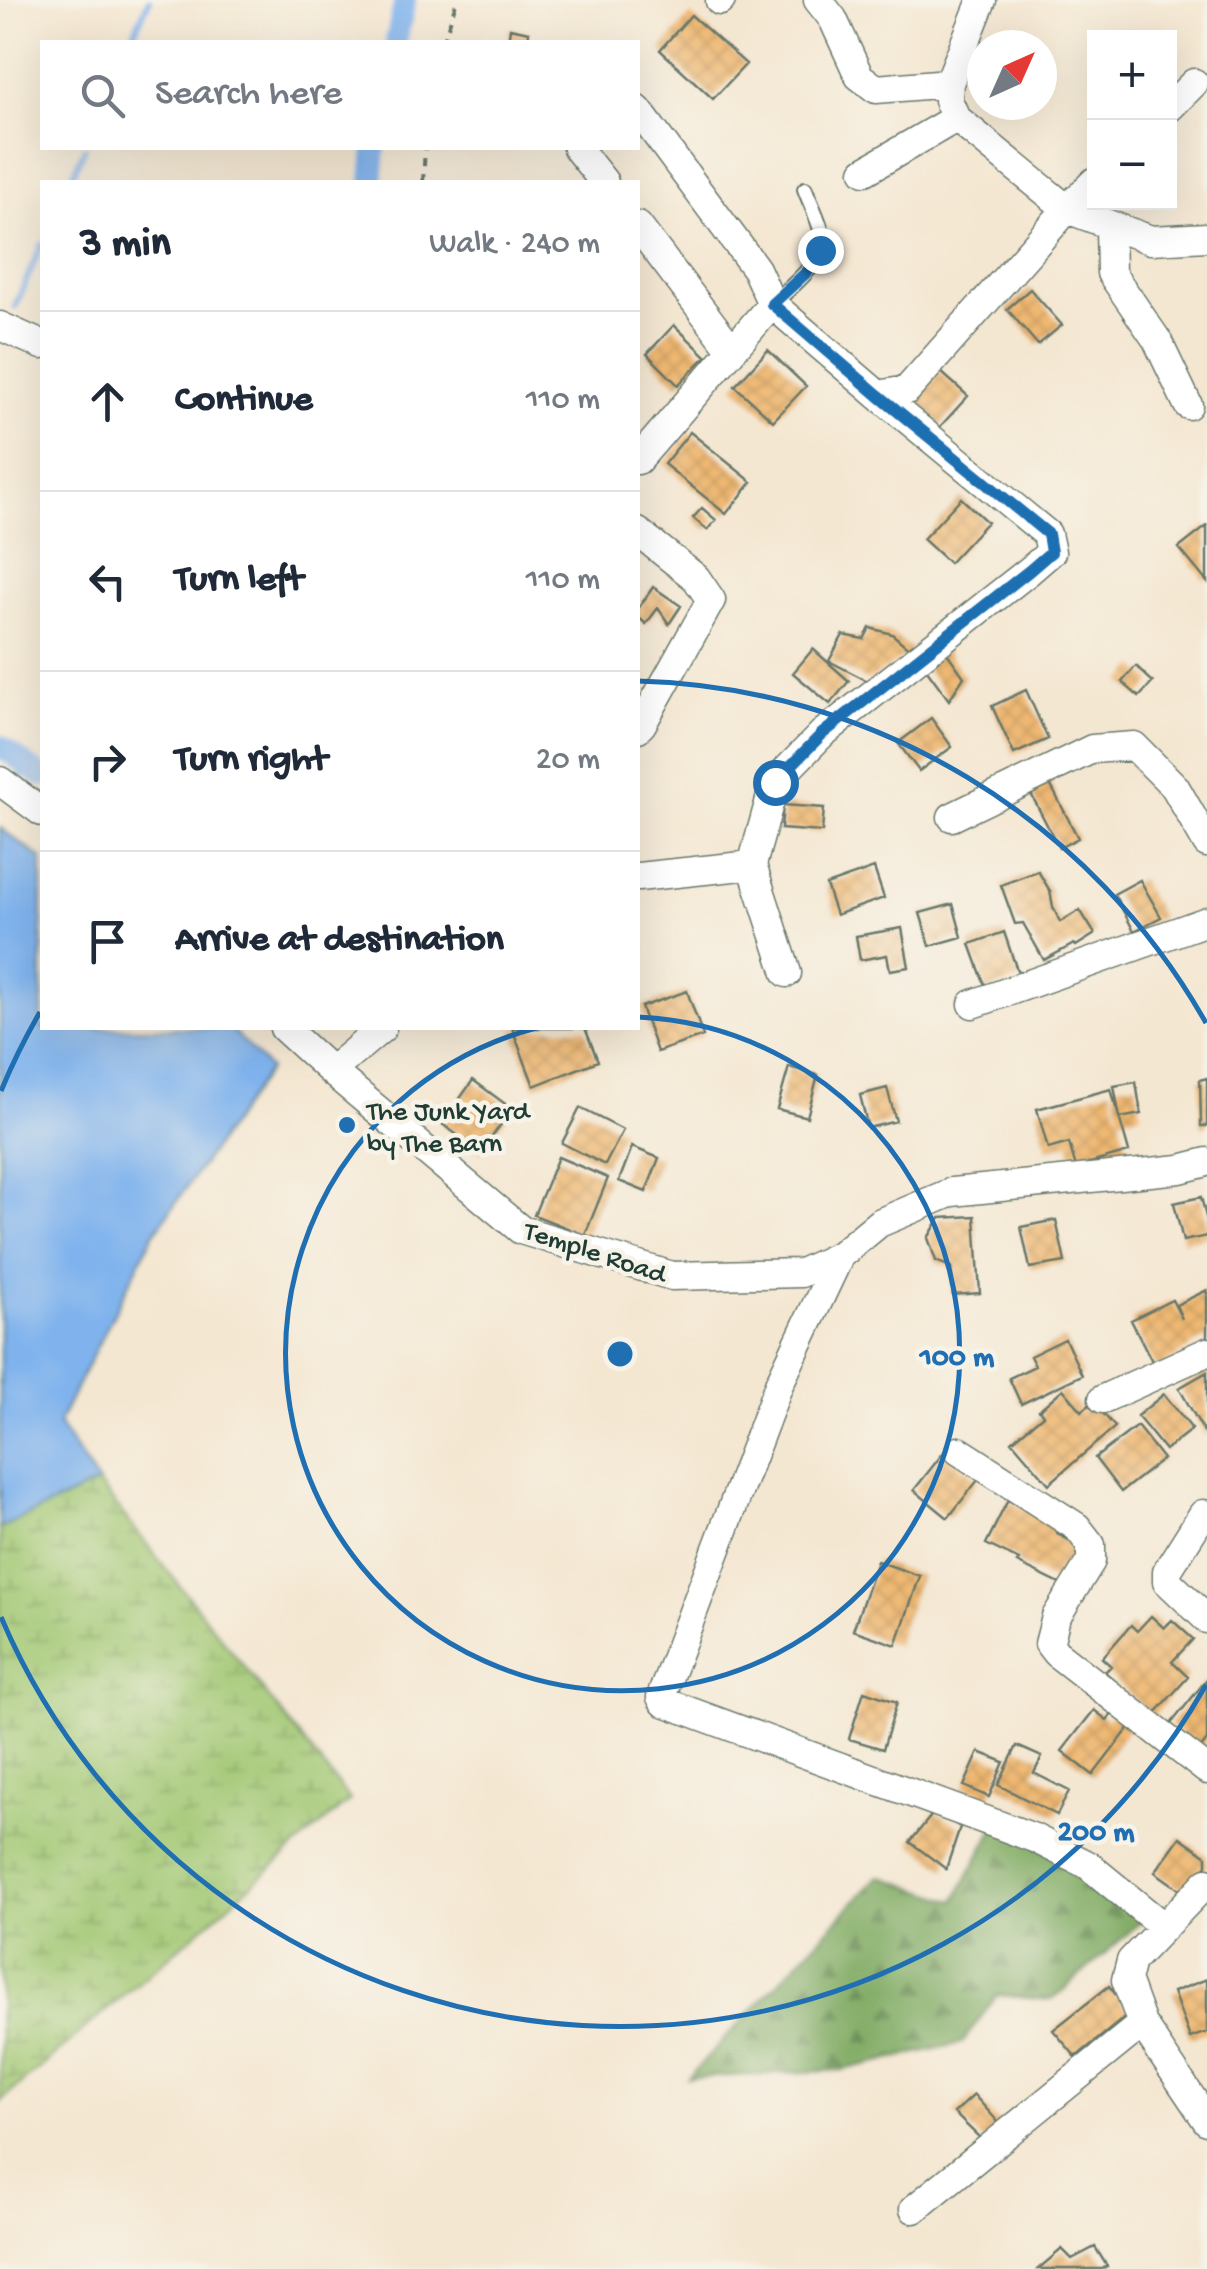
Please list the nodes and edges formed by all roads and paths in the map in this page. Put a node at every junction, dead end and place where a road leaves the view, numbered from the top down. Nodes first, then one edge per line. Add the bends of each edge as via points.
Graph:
1 (457, 0) edge
2 (818, 0) edge
3 (973, 5) edge
4 (444, 40) edge
5 (948, 83) junction
6 (1194, 83) dead end
7 (1177, 100) edge
8 (640, 113) edge
9 (956, 118) junction
10 (425, 150) edge
11 (579, 150) edge
12 (865, 171) dead end
13 (423, 180) edge
14 (602, 180) edge
15 (804, 189) dead end
16 (1087, 189) edge
17 (1067, 209) junction
18 (1110, 226) junction
19 (640, 229) edge
20 (1207, 237) edge
21 (772, 304) junction
22 (0, 326) edge
23 (40, 344) edge
24 (732, 350) junction
25 (878, 395) junction
26 (1188, 406) dead end
27 (640, 458) edge
28 (640, 534) edge
29 (640, 726) edge
30 (0, 780) edge
31 (40, 810) edge
32 (952, 817) dead end
33 (1207, 843) edge
34 (752, 865) junction
35 (640, 876) edge
36 (1207, 921) edge
37 (788, 972) dead end
38 (973, 1004) dead end
39 (286, 1030) edge
40 (380, 1030) edge
41 (332, 1071) junction
42 (1207, 1162) edge
43 (840, 1255) junction
44 (1207, 1352) edge
45 (1103, 1399) dead end
46 (960, 1450) dead end
47 (1203, 1514) dead end
48 (1207, 1619) edge
49 (1207, 1770) edge
50 (1207, 1882) edge
51 (1184, 1918) edge
52 (1142, 2024) junction
53 (1207, 2121) edge
54 (914, 2209) dead end

1 - 4 path
2 - 5 street via 859,76 876,89
3 - 5 street
5 - 9 street
6 - 7 street
8 - 21 street via 756,269
9 - 12 street
9 - 17 street
10 - 13 path
11 - 14 street
15 - 21 lane via 823,237 820,250
16 - 17 street
17 - 18 street
17 - 25 street via 906,390
18 - 20 street via 1151,240
18 - 26 street via 1112,273 1157,340
19 - 24 street
21 - 24 street
21 - 25 street
22 - 23 street
24 - 27 street
25 - 34 street via 1048,534 1051,552 786,770 775,782
28 - 29 street via 696,578 711,600
30 - 31 street
32 - 33 street via 1092,749 1134,746 1175,787
34 - 35 street
34 - 37 street
36 - 38 street
39 - 41 street, Temple Road
40 - 41 street
41 - 43 street, Temple Road via 521,1230 672,1276 801,1273
42 - 43 street via 952,1192 879,1224
43 - 51 street via 779,1384 661,1697 1034,1838
44 - 45 street
46 - 49 street via 1078,1527 1091,1545 1090,1561 1056,1617 1049,1644
47 - 48 street via 1166,1581
50 - 51 street
51 - 52 street via 1132,1961 1126,1980
52 - 53 street
52 - 54 street

